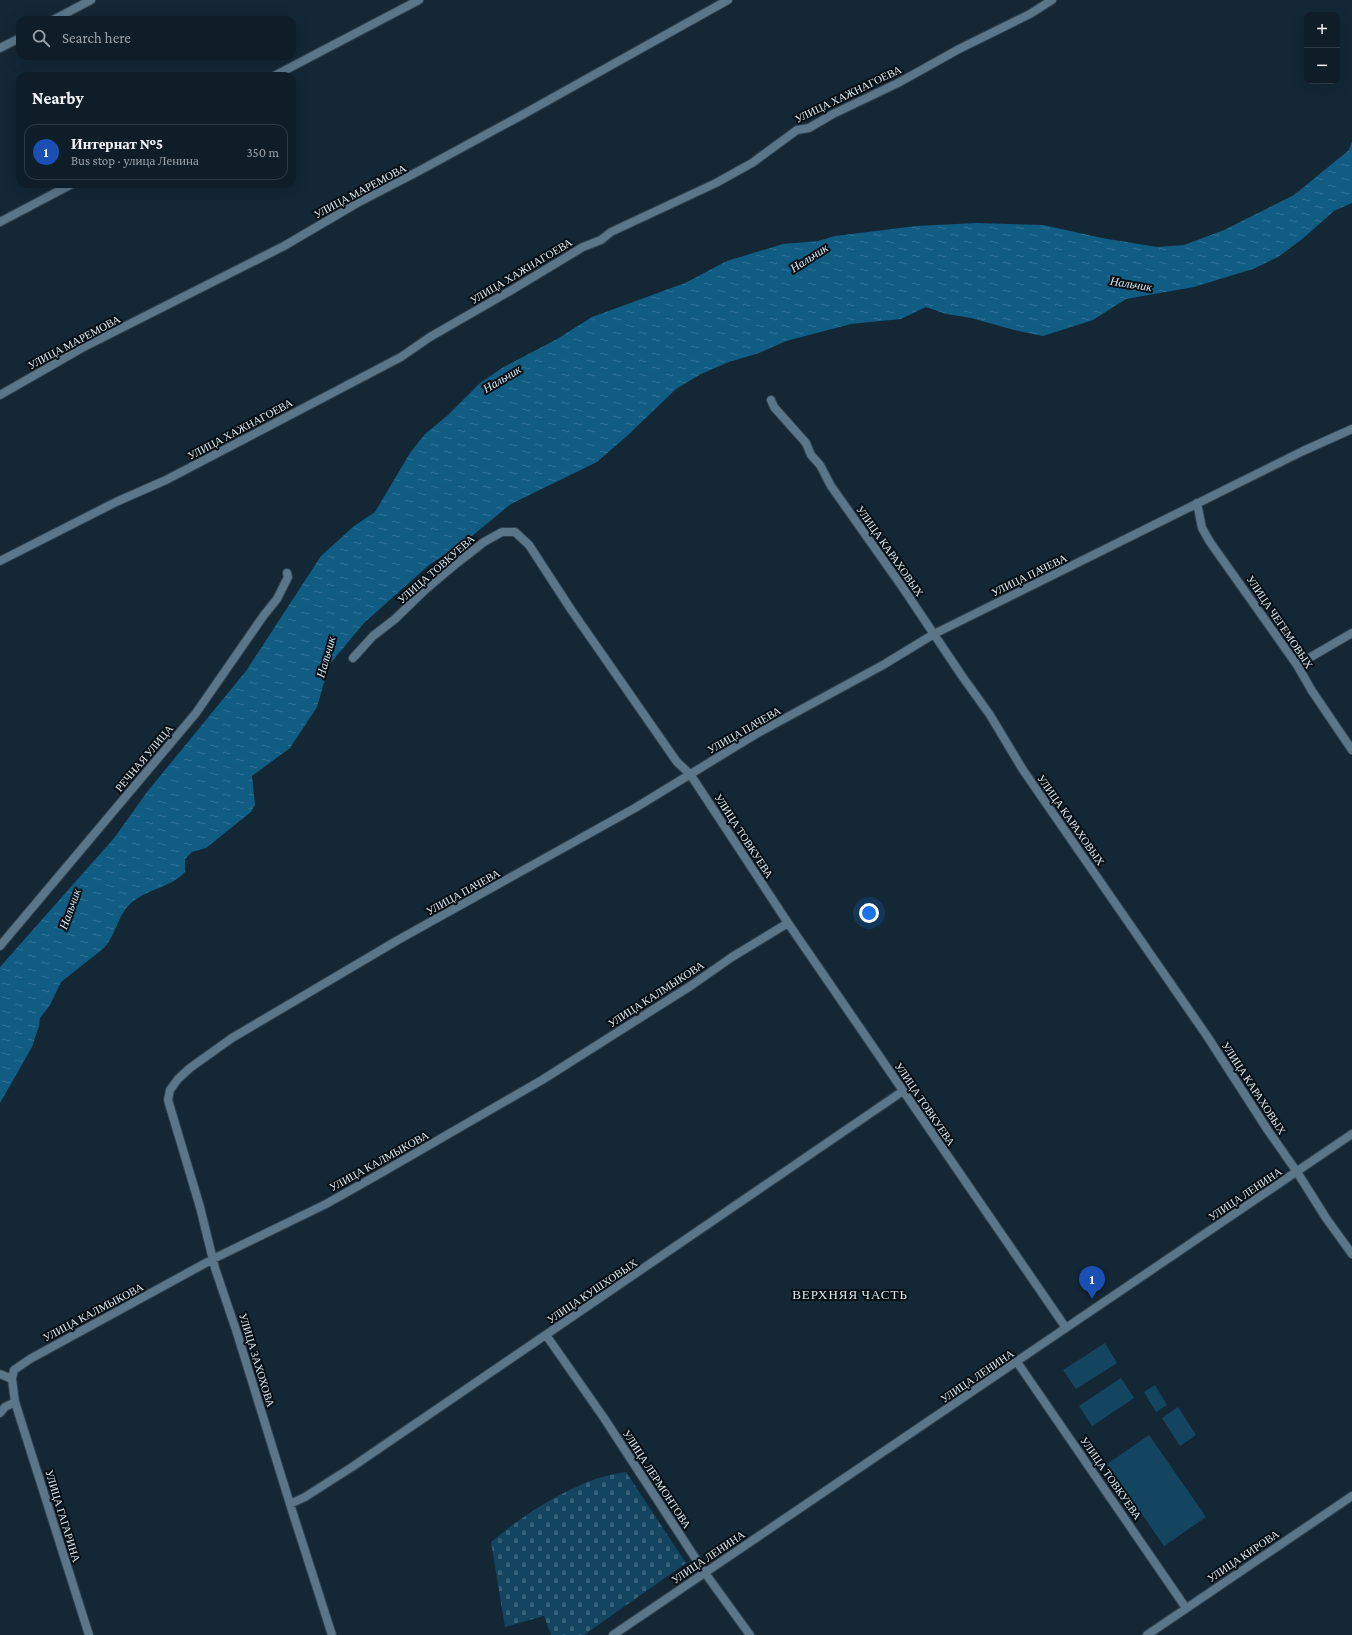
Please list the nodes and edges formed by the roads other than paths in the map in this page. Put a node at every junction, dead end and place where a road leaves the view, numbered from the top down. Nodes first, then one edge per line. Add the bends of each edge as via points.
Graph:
1 (91, 0) edge
2 (418, 0) edge
3 (728, 0) edge
4 (1052, 0) edge
5 (61, 16) edge
6 (16, 40) edge
7 (0, 48) edge
8 (282, 72) edge
9 (64, 188) edge
10 (0, 222) edge
11 (0, 395) edge
12 (771, 400) dead end
13 (1352, 429) edge
14 (1197, 503) junction
15 (0, 561) edge
16 (287, 573) dead end
17 (1352, 633) edge
18 (934, 634) junction
19 (353, 658) dead end
20 (1297, 665) junction
21 (1352, 750) edge
22 (690, 774) junction
23 (788, 923) junction
24 (0, 946) edge
25 (170, 1090) joint
26 (903, 1091) junction
27 (1352, 1134) edge
28 (1297, 1172) junction
29 (1352, 1254) edge
30 (213, 1259) junction
31 (1066, 1328) junction
32 (546, 1335) junction
33 (1017, 1362) junction
34 (0, 1374) edge
35 (12, 1378) junction
36 (16, 1402) junction
37 (0, 1413) edge
38 (1352, 1496) edge
39 (290, 1504) junction
40 (705, 1573) junction
41 (1186, 1608) junction
42 (88, 1635) edge
43 (332, 1635) edge
44 (614, 1635) edge
45 (750, 1635) edge
46 (1147, 1635) edge

1 - 5 street
2 - 8 street
3 - 11 street, УЛИЦА МАРЕМОВА via 359,202 284,246 82,348
4 - 15 street, УЛИЦА ХАЖНАГОЕВА via 898,83 809,128 797,130 752,163 716,183 583,247 366,376 166,480 116,502
6 - 7 street
9 - 10 street
12 - 18 street, УЛИЦА КАРАХОВЫХ via 774,407 806,444 830,486
13 - 14 street, УЛИЦА ПАЧЕВА
14 - 18 street, УЛИЦА ПАЧЕВА
14 - 20 street, УЛИЦА ЧЕГЕМОВЫХ via 1202,528 1210,542
16 - 24 street, РЕЧНАЯ УЛИЦА via 288,577 277,598 196,713
17 - 20 street
18 - 22 street, УЛИЦА ПАЧЕВА
18 - 28 street, УЛИЦА КАРАХОВЫХ via 990,715 1023,770 1202,1029
19 - 22 street, УЛИЦА ТОВКУЕВА via 373,636 467,555 502,532 515,532 529,545 572,612 677,762
20 - 21 street, УЛИЦА ЧЕГЕМОВЫХ
22 - 23 street, УЛИЦА ТОВКУЕВА
22 - 25 street, УЛИЦА ПАЧЕВА via 232,1038 190,1068
23 - 26 street, УЛИЦА ТОВКУЕВА
23 - 30 street, УЛИЦА КАЛМЫКОВА via 732,956 692,985 535,1084 326,1204
25 - 30 street, УЛИЦА ЗАХОХОВА via 168,1100
26 - 31 street, УЛИЦА ТОВКУЕВА
26 - 32 street, УЛИЦА КУШХОВЫХ
27 - 28 street, УЛИЦА ЛЕНИНА
28 - 29 street, УЛИЦА КАРАХОВЫХ
28 - 31 street, УЛИЦА ЛЕНИНА
30 - 35 street, УЛИЦА КАЛМЫКОВА via 21,1364 14,1370
30 - 39 street, УЛИЦА ЗАХОХОВА
31 - 33 street, УЛИЦА ЛЕНИНА
32 - 39 street, УЛИЦА КУШХОВЫХ via 352,1467
32 - 40 street, УЛИЦА ЛЕРМОНТОВА via 604,1418
33 - 40 street, УЛИЦА ЛЕНИНА
33 - 41 street, УЛИЦА ТОВКУЕВА
34 - 35 street
35 - 36 street
36 - 37 street via 4,1407
36 - 42 street, УЛИЦА ГАГАРИНА
38 - 41 street, УЛИЦА КИРОВА
39 - 43 street, УЛИЦА ЗАХОХОВА
40 - 44 street, УЛИЦА ЛЕНИНА
40 - 45 street, УЛИЦА ЛЕРМОНТОВА
41 - 46 street, УЛИЦА КИРОВА

